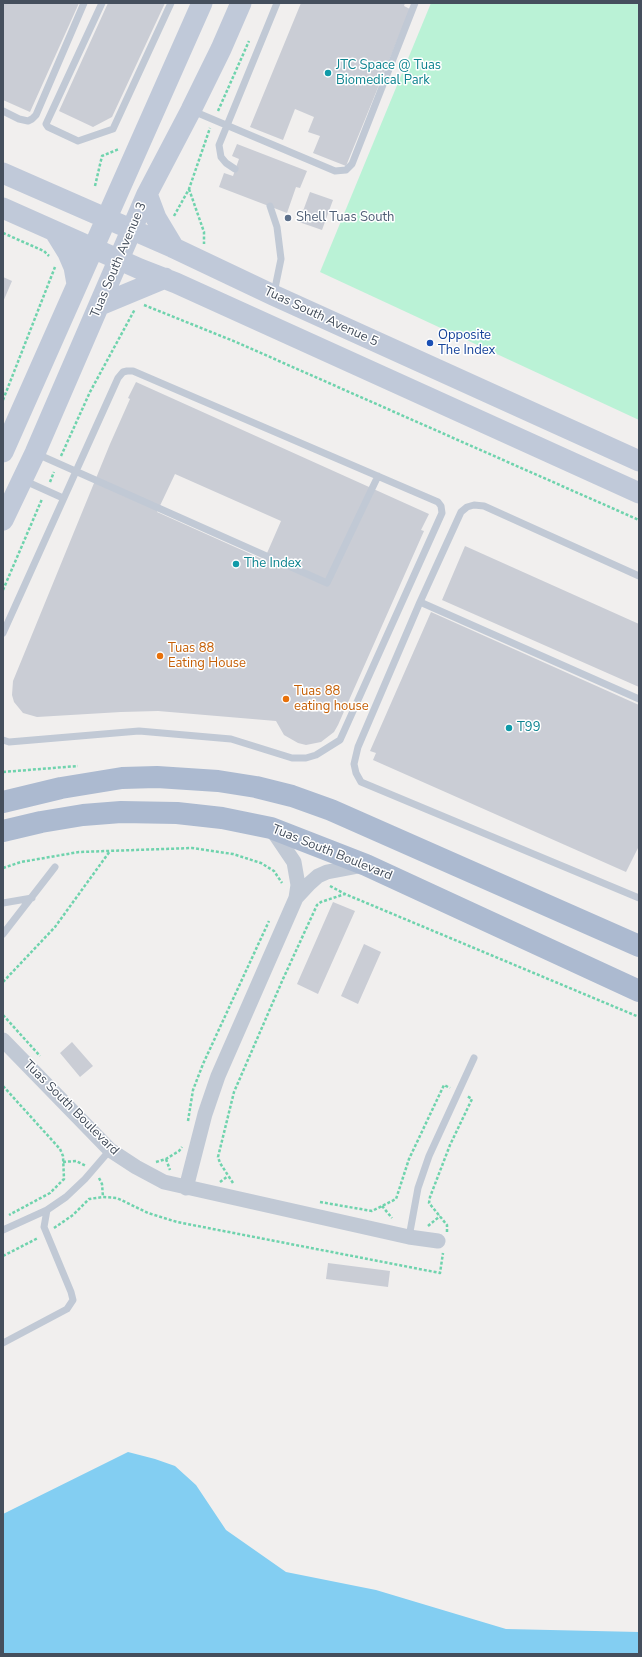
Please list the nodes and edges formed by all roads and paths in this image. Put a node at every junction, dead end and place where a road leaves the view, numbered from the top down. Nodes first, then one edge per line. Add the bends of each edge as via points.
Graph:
1 (84, 3) edge
2 (102, 3) edge
3 (171, 3) edge
4 (202, 3) edge
5 (241, 3) edge
6 (277, 3) edge
7 (414, 3) edge
8 (250, 39) dead end
9 (191, 110) junction
10 (3, 111) edge
11 (214, 119) junction
12 (228, 125) junction
13 (235, 169) dead end
14 (3, 173) edge
15 (122, 181) junction
16 (189, 188) junction
17 (147, 194) junction
18 (75, 205) junction
19 (270, 206) dead end
20 (3, 208) edge
21 (106, 219) junction
22 (173, 223) dead end
23 (133, 230) junction
24 (55, 232) junction
25 (3, 233) edge
26 (197, 242) dead end
27 (203, 245) junction
28 (92, 248) junction
29 (174, 248) junction
30 (210, 248) dead end
31 (120, 260) junction
32 (165, 278) junction
33 (77, 284) junction
34 (273, 295) junction
35 (137, 303) dead end
36 (100, 305) junction
37 (143, 305) dead end
38 (3, 400) edge
39 (3, 452) edge
40 (35, 453) junction
41 (639, 462) edge
42 (58, 463) junction
43 (76, 472) junction
44 (378, 476) junction
45 (22, 480) junction
46 (46, 490) junction
47 (639, 493) edge
48 (63, 498) junction
49 (3, 520) edge
50 (639, 520) edge
51 (639, 576) edge
52 (3, 590) edge
53 (420, 602) junction
54 (3, 633) edge
55 (639, 699) edge
56 (3, 740) edge
57 (17, 771) dead end
58 (3, 772) edge
59 (3, 791) edge
60 (27, 797) junction
61 (3, 802) edge
62 (271, 828) junction
63 (3, 831) edge
64 (110, 851) junction
65 (366, 865) junction
66 (55, 866) dead end
67 (3, 868) edge
68 (283, 886) dead end
69 (32, 898) junction
70 (296, 898) junction
71 (639, 898) edge
72 (3, 903) edge
73 (270, 919) dead end
74 (3, 934) edge
75 (639, 946) edge
76 (3, 982) edge
77 (639, 991) edge
78 (3, 1014) edge
79 (639, 1017) edge
80 (3, 1040) edge
81 (41, 1058) dead end
82 (474, 1058) dead end
83 (3, 1086) edge
84 (458, 1091) junction
85 (187, 1122) dead end
86 (182, 1145) dead end
87 (110, 1150) junction
88 (152, 1162) dead end
89 (234, 1184) dead end
90 (186, 1188) junction
91 (316, 1201) dead end
92 (48, 1210) junction
93 (3, 1218) edge
94 (3, 1230) edge
95 (409, 1237) junction
96 (438, 1241) dead end
97 (3, 1343) edge

1 - 10 lane via 36,115 32,119 23,120
2 - 3 lane via 46,124 78,141 112,129
4 - 15 main road
5 - 9 main road, Tuas South Avenue 3
6 - 12 lane
7 - 12 lane via 352,164 346,170 335,171
8 - 11 path
9 - 11 lane
9 - 17 main road, Tuas South Avenue 3
11 - 12 lane
11 - 16 path
12 - 13 lane via 219,145 221,157
14 - 18 main road, Tuas South Avenue 5
15 - 18 main road via 101,196
15 - 21 main road
16 - 22 path via 175,212
16 - 27 path via 204,232
17 - 23 main road, Tuas South Avenue 3
17 - 29 main road via 156,218
18 - 21 main road, Tuas South Avenue 5
19 - 34 lane via 277,227 281,259
20 - 24 main road
21 - 23 main road, Tuas South Avenue 5
21 - 28 main road
23 - 29 main road, Tuas South Avenue 5
23 - 31 main road, Tuas South Avenue 3
24 - 28 main road
24 - 33 main road via 74,267
25 - 38 path via 44,251 56,266
26 - 27 path
27 - 30 path
28 - 31 main road
28 - 33 main road
29 - 34 main road, Tuas South Avenue 5
31 - 32 main road
31 - 36 main road, Tuas South Avenue 3
32 - 36 main road
32 - 47 main road
33 - 39 main road
34 - 41 main road, Tuas South Avenue 5
35 - 42 path via 90,392
36 - 40 main road, Tuas South Avenue 3
37 - 50 path via 236,342
40 - 42 lane
40 - 45 main road, Tuas South Avenue 3
42 - 43 lane
42 - 46 path
43 - 44 lane via 118,378 123,372 133,370
43 - 44 lane via 327,583
43 - 48 lane
44 - 56 lane via 438,502 442,513 340,740 334,746 316,756 292,758 231,739 139,731 9,742
45 - 46 lane
45 - 49 main road, Tuas South Avenue 3
46 - 48 lane
46 - 52 path
48 - 54 lane
51 - 53 lane via 484,506 474,505 461,512
53 - 55 lane
53 - 71 lane via 358,747 354,764 361,782
57 - 58 path
59 - 60 main road
60 - 61 main road
60 - 75 main road via 61,788 122,778 157,777 218,781 256,787 331,810
62 - 63 main road, Tuas South Boulevard via 222,818 177,813 121,812 55,819
62 - 65 main road, Tuas South Boulevard
62 - 70 street via 294,862 298,885
64 - 67 path via 79,852 21,862
64 - 68 path via 192,848 233,854 261,863 274,871
64 - 76 path via 54,927
65 - 70 street via 318,876
65 - 77 main road, Tuas South Boulevard
66 - 69 lane
69 - 72 lane
69 - 74 lane
70 - 90 street via 218,1076 205,1114
73 - 85 path via 203,1064 193,1090
78 - 81 path
79 - 89 path via 345,894 320,902 234,1092 218,1157
80 - 87 street, Tuas South Boulevard
82 - 84 lane
83 - 93 path via 60,1149 63,1156 64,1179 50,1193
84 - 91 path via 444,1085 409,1159 396,1199 372,1211
84 - 95 lane via 429,1156 418,1188
86 - 88 path via 179,1151 166,1159
87 - 90 street, Tuas South Boulevard via 149,1175
87 - 92 lane via 76,1189
90 - 95 street, Tuas South Boulevard
92 - 94 lane
92 - 97 lane via 44,1228 73,1300 67,1309
95 - 96 street, Tuas South Boulevard

